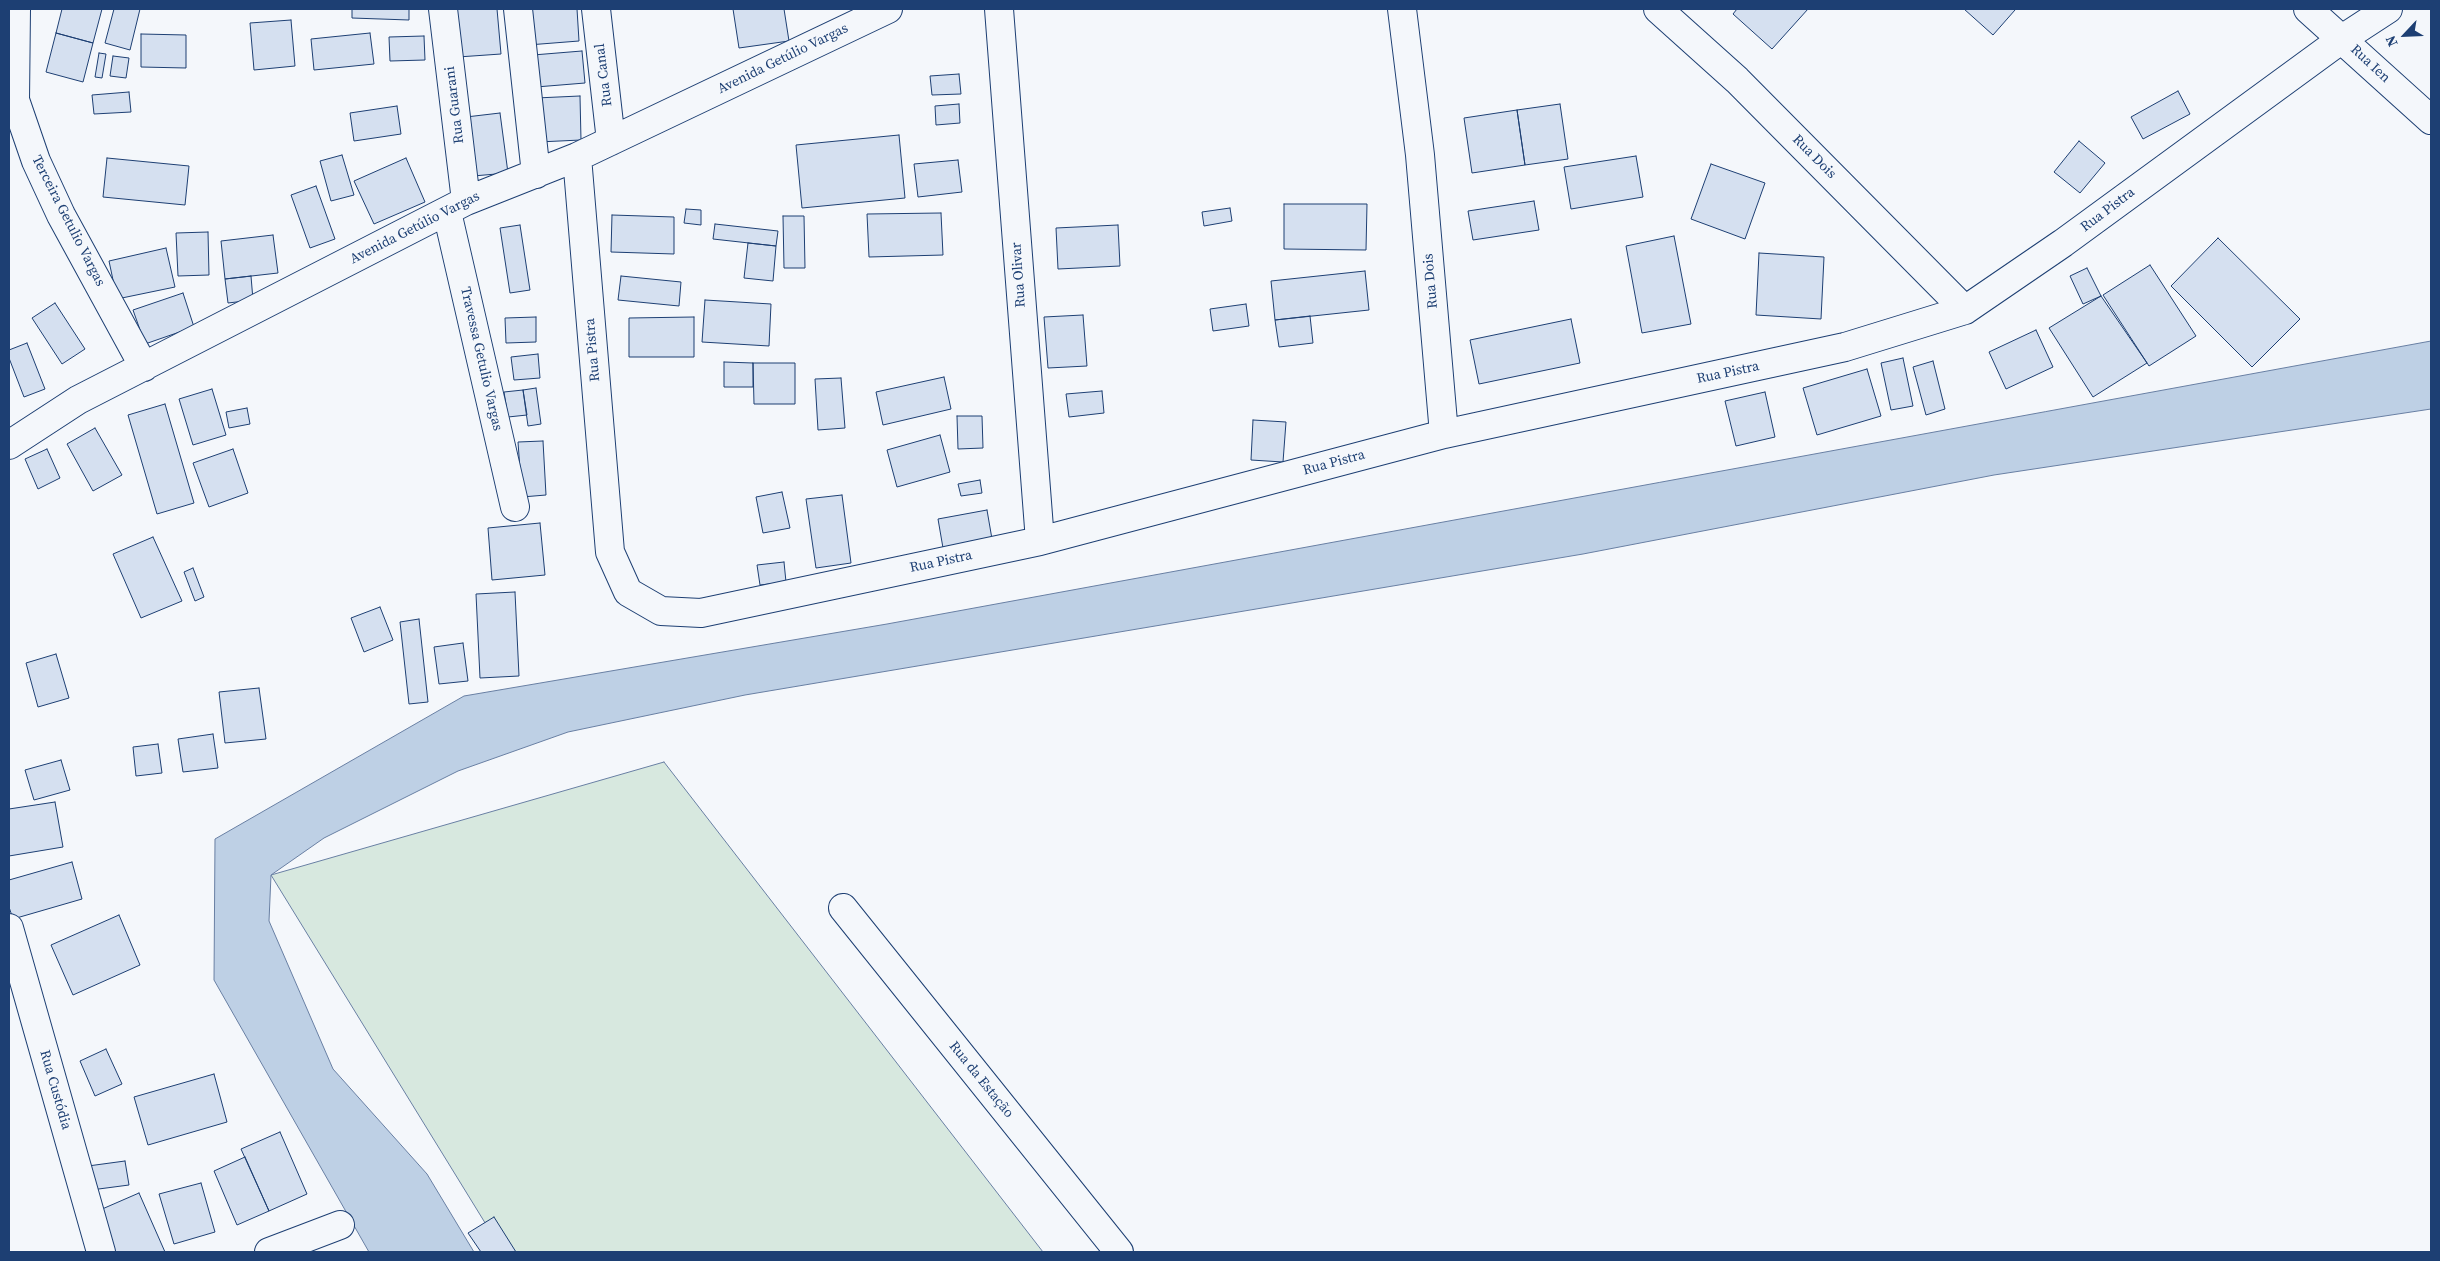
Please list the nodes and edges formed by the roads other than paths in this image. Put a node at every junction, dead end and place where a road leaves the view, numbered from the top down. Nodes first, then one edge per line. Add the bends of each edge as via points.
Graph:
1 (16, 9) edge
2 (443, 9) edge
3 (518, 9) edge
4 (596, 9) edge
5 (888, 9) edge
6 (999, 9) edge
7 (1402, 9) edge
8 (1658, 9) edge
9 (2308, 9) edge
10 (2388, 9) edge
11 (2342, 39) junction
12 (2431, 120) edge
13 (611, 141) junction
14 (577, 157) junction
15 (536, 174) junction
16 (456, 206) junction
17 (1965, 310) junction
18 (144, 367) junction
19 (1444, 434) junction
20 (9, 445) edge
21 (515, 507) dead end
22 (1040, 541) junction
23 (843, 908) dead end
24 (9, 928) edge
25 (340, 1225) dead end
26 (101, 1252) edge
27 (269, 1252) edge
28 (1119, 1252) edge

1 - 18 street, Terceira Getulio Vargas via 15,100 36,161
2 - 16 street, Rua Guarani
3 - 15 street
4 - 13 street, Rua Canal
5 - 13 street, Avenida Getúlio Vargas
6 - 22 street, Rua Olivar
7 - 19 street, Rua Dois via 1420,155
8 - 17 street, Rua Dois via 1737,80
9 - 11 street, Rua Ien
10 - 11 street, Rua Pistra
11 - 12 street, Rua Ien
11 - 17 street, Rua Pistra via 2063,243
13 - 14 street, Avenida Getúlio Vargas
14 - 15 street, Avenida Getúlio Vargas
14 - 22 street, Rua Pistra via 610,552 628,592 661,611 701,613
15 - 16 street, Avenida Getúlio Vargas
16 - 18 street, Avenida Getúlio Vargas
16 - 21 street, Travessa Getulio Vargas
17 - 19 street, Rua Pistra via 1845,348
18 - 20 street, Avenida Getúlio Vargas via 78,400
19 - 22 street, Rua Pistra
23 - 28 street, Rua da Estação
24 - 26 street, Rua Custódia
25 - 27 street

